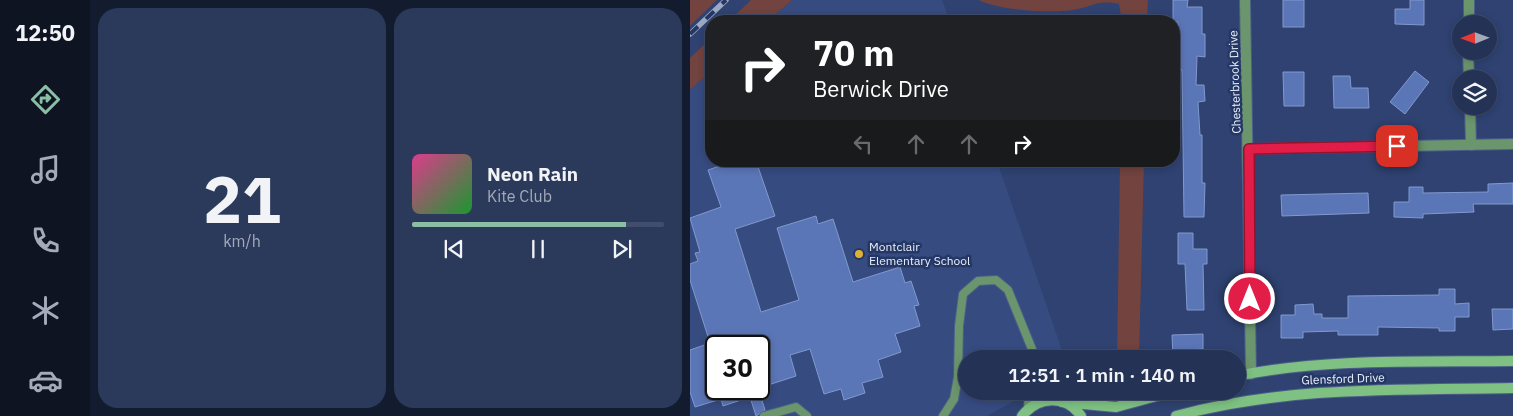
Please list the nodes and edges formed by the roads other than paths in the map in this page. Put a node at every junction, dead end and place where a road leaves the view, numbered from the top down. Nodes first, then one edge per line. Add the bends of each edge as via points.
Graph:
1 (1245, 0) edge
2 (1469, 0) edge
3 (1469, 15) edge
4 (1470, 115) edge
5 (1513, 144) edge
6 (1470, 145) junction
7 (1249, 149) junction
8 (959, 350) edge
9 (1029, 350) edge
10 (1513, 361) edge
11 (1251, 374) junction
12 (1246, 375) edge
13 (958, 378) edge
14 (1513, 388) edge
15 (1047, 400) edge
16 (1061, 400) edge
17 (1070, 400) edge
18 (1142, 400) edge
19 (1025, 412) edge
20 (764, 416) edge
21 (807, 416) edge
22 (943, 416) edge
23 (1081, 416) edge
24 (1176, 416) edge

1 - 7 street, Chesterbrook Drive
2 - 3 street
4 - 6 street
5 - 6 street
6 - 7 street
7 - 11 street, Chesterbrook Drive
8 - 9 lane via 963,294 978,281 996,280 1008,290
10 - 11 main road, Glensford Drive via 1341,364
11 - 12 main road, Glensford Drive
13 - 22 lane via 954,399
14 - 24 main road, Glensford Drive via 1287,394
15 - 19 main road
16 - 23 main road
17 - 18 main road via 1116,407
20 - 21 lane via 796,407

